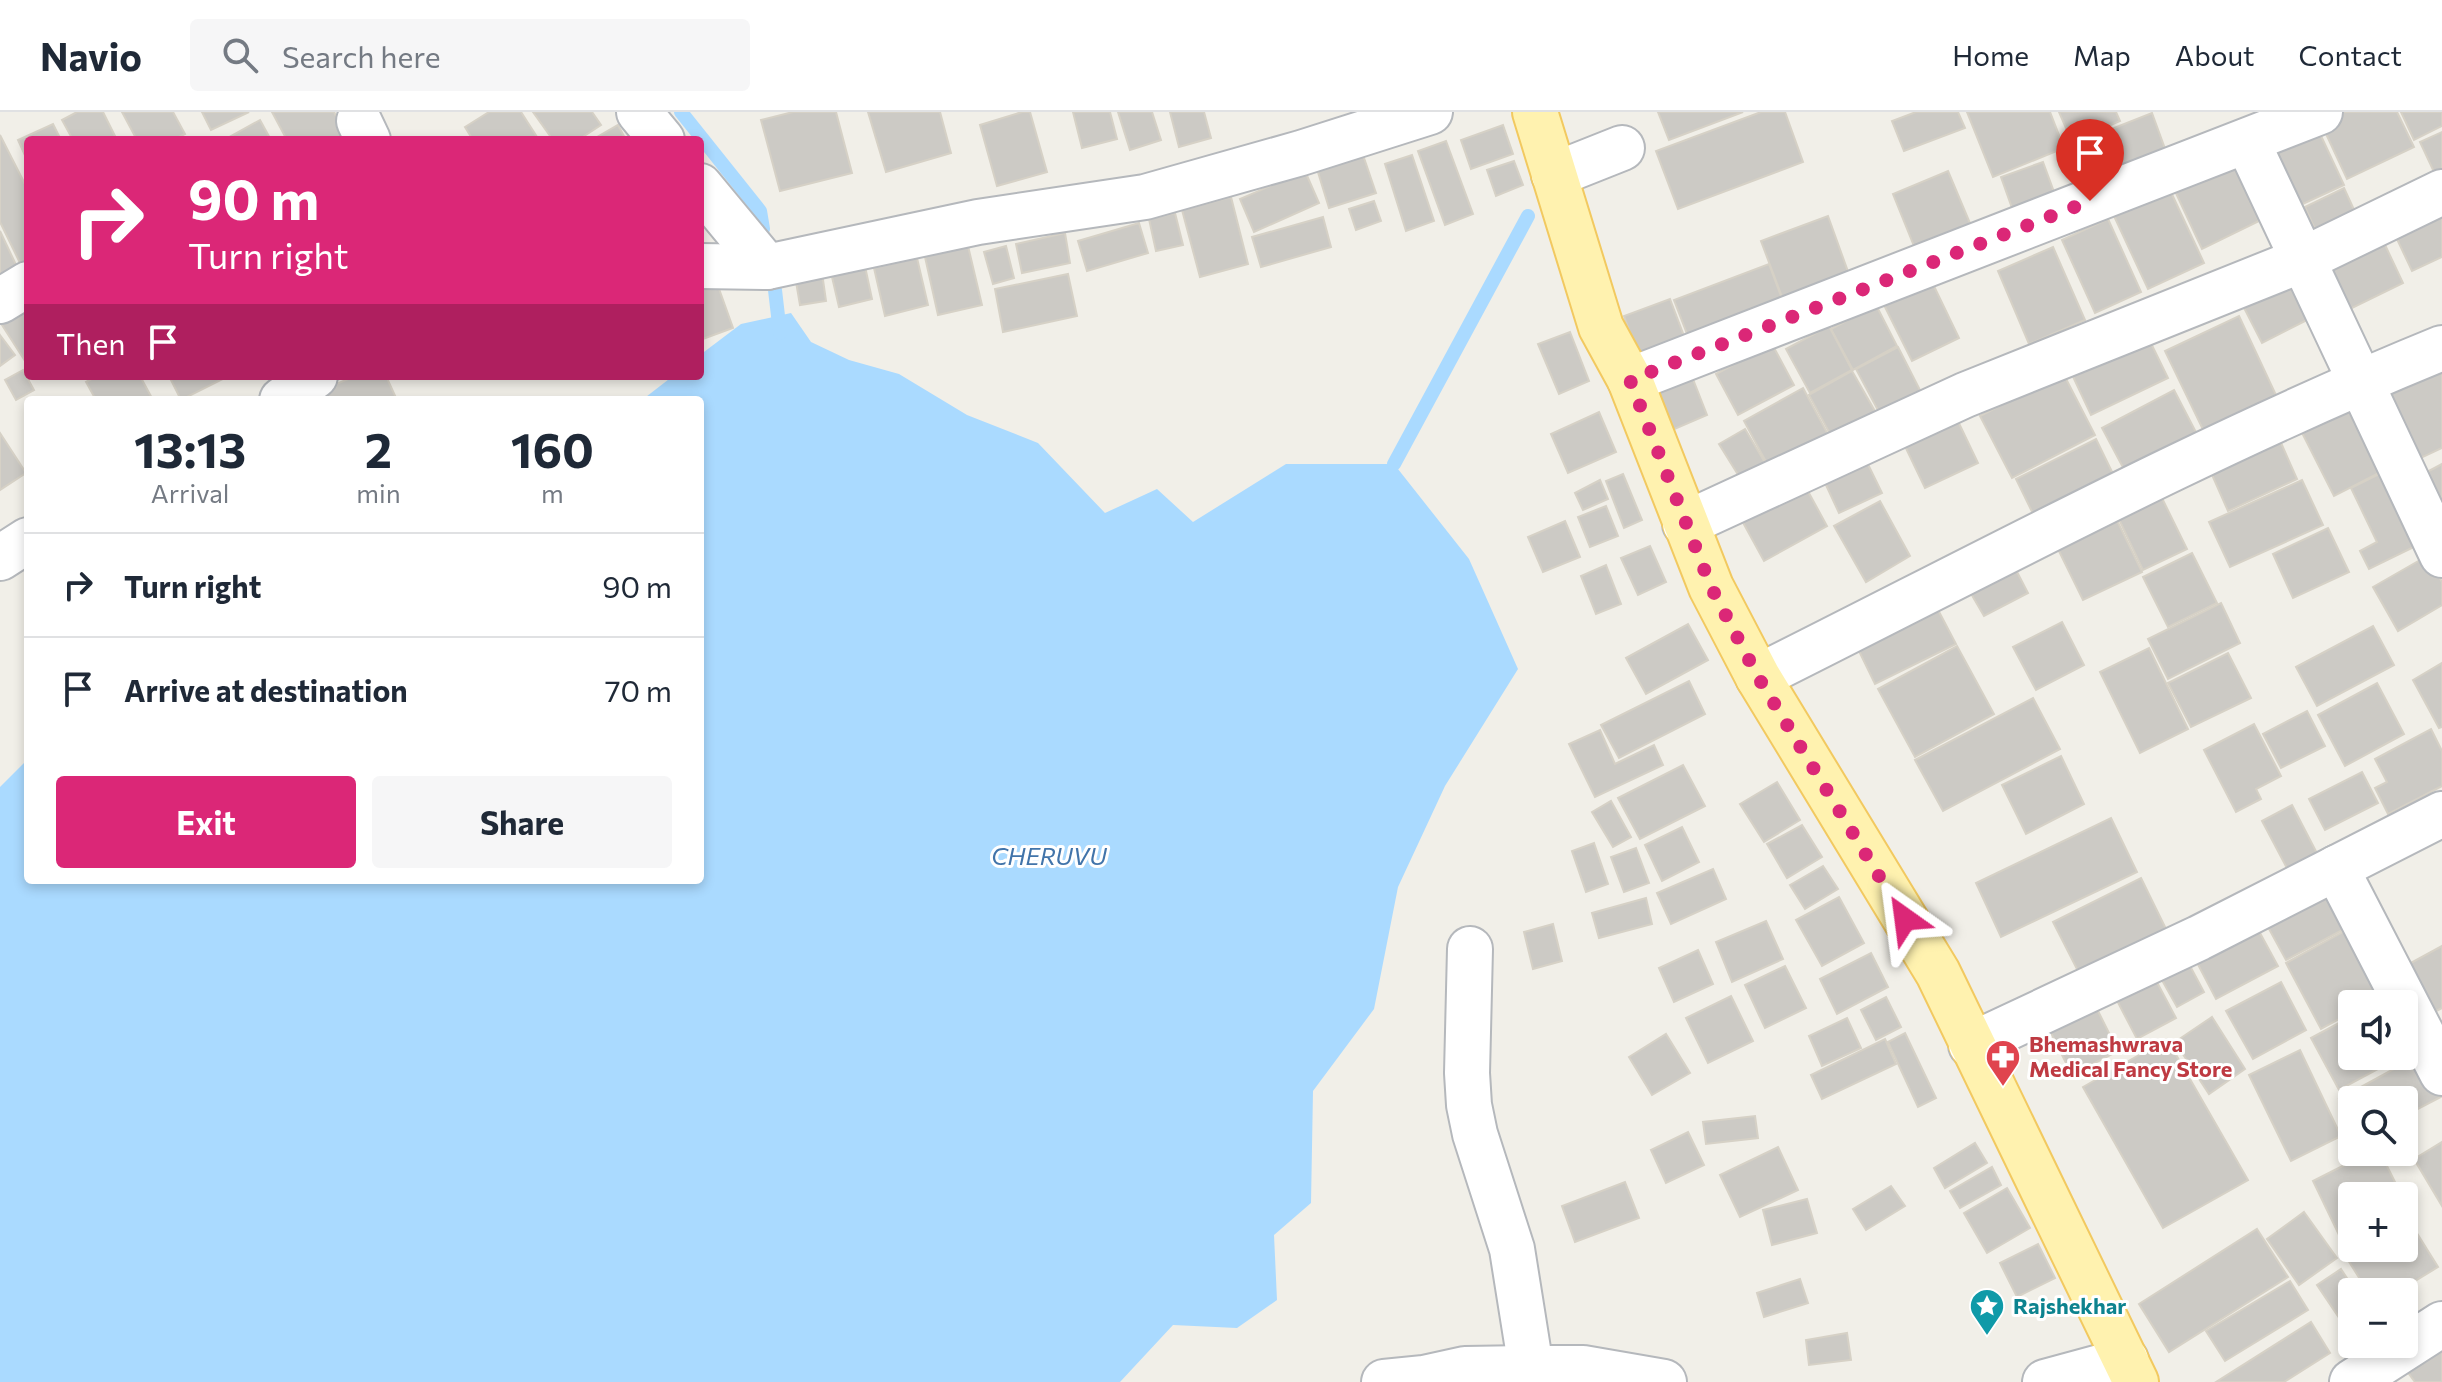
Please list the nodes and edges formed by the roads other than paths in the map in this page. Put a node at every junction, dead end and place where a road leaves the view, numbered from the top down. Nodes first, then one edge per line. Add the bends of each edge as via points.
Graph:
1 (639, 112) edge
2 (1430, 112) edge
3 (1535, 112) edge
4 (2320, 112) edge
5 (659, 136) edge
6 (2247, 141) junction
7 (1622, 148) dead end
8 (1554, 175) junction
9 (704, 191) edge
10 (2442, 192) edge
11 (2302, 260) junction
12 (704, 266) edge
13 (767, 267) junction
14 (24, 286) edge
15 (0, 301) edge
16 (2442, 348) edge
17 (310, 380) edge
18 (1630, 380) junction
19 (2359, 381) junction
20 (288, 396) edge
21 (1685, 524) junction
22 (24, 543) edge
23 (2442, 555) edge
24 (0, 558) edge
25 (1758, 677) junction
26 (2442, 814) edge
27 (2336, 868) junction
28 (1470, 949) dead end
29 (1971, 1045) junction
30 (2442, 1073) edge
31 (2442, 1324) edge
32 (1531, 1368) junction
33 (2131, 1371) edge
34 (1411, 1381) edge
35 (1664, 1382) edge
36 (2045, 1382) edge
37 (2352, 1382) edge

1 - 5 street
2 - 13 street via 1145,197 978,222
3 - 8 main road
4 - 6 street
6 - 11 street
6 - 18 street
7 - 8 street
8 - 18 main road via 1601,327
9 - 13 street
10 - 11 street
11 - 19 street
11 - 21 street via 1965,395
12 - 13 street
14 - 15 street
16 - 19 street
17 - 20 street
18 - 21 main road
19 - 23 street
19 - 25 street
21 - 25 main road
22 - 24 street
25 - 29 main road via 1938,973
26 - 27 street
27 - 29 street
27 - 30 street
28 - 32 street via 1469,1105 1512,1249
29 - 33 main road
31 - 37 street
32 - 34 street via 1465,1369
32 - 35 street via 1583,1368
33 - 36 street

